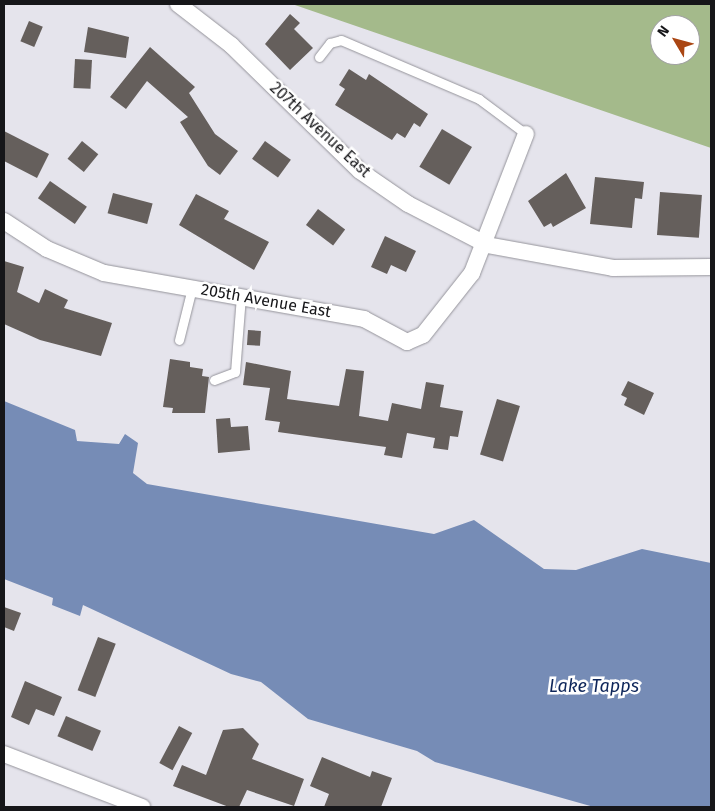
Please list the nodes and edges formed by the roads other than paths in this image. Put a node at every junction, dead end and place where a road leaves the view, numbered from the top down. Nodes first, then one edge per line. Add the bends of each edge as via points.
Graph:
1 (178, 4) edge
2 (319, 57) dead end
3 (526, 134) joint
4 (4, 221) edge
5 (486, 245) junction
6 (711, 267) edge
7 (192, 288) junction
8 (241, 296) junction
9 (178, 340) dead end
10 (214, 380) dead end
11 (4, 754) edge
12 (142, 807) edge

1 - 5 street, 207th Avenue East via 232,45 360,171 408,204
2 - 3 lane via 330,43 341,40 479,99
3 - 5 street, 205th Avenue East
4 - 7 street, 205th Avenue East via 47,250 104,273
5 - 6 street, 207th Avenue East via 613,268
5 - 8 street, 205th Avenue East via 455,299 416,340 407,342 364,319
7 - 8 street, 205th Avenue East
7 - 9 lane
8 - 10 lane via 235,372
11 - 12 street

